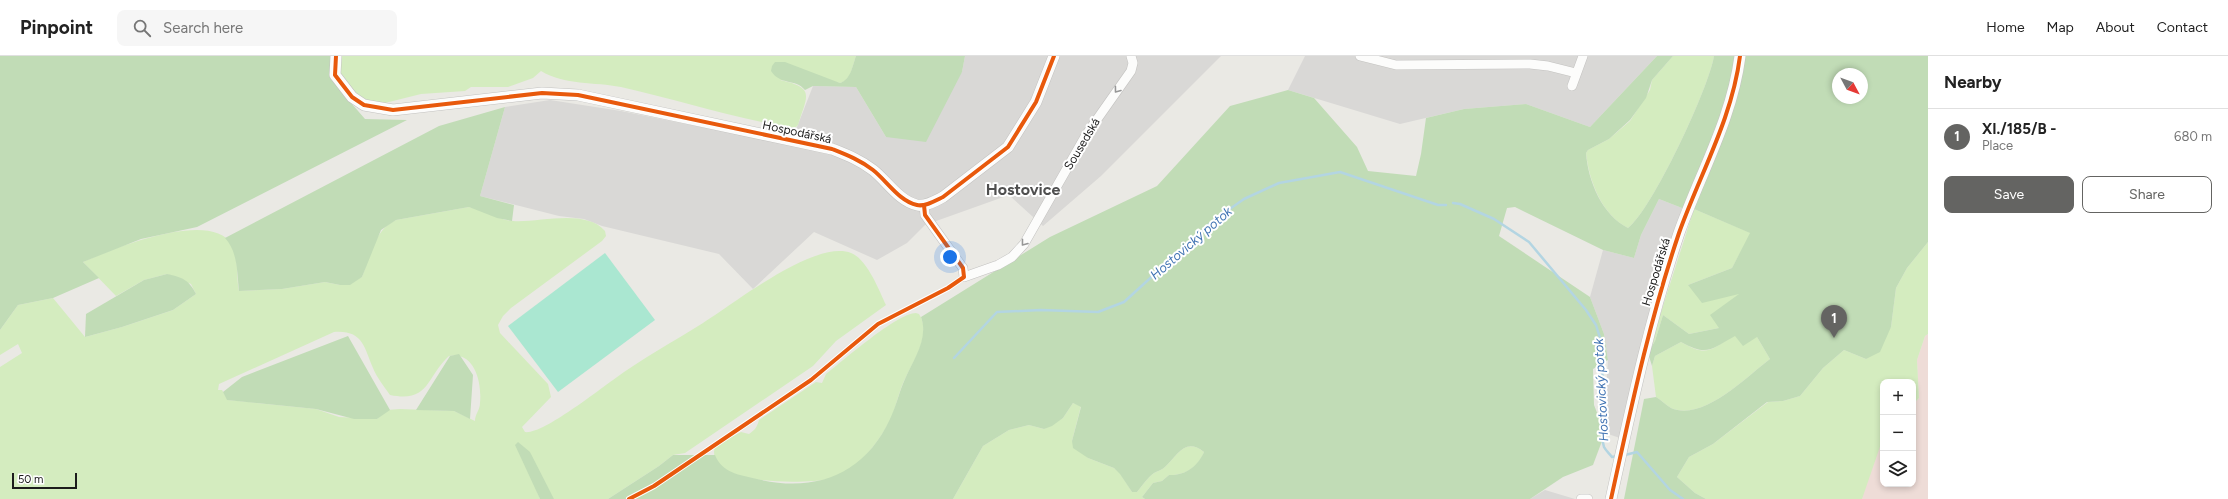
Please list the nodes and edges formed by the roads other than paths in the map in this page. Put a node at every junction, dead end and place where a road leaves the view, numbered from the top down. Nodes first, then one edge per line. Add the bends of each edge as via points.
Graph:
1 (336, 56) edge
2 (1054, 56) edge
3 (1131, 56) edge
4 (1360, 56) edge
5 (1583, 56) edge
6 (1740, 56) edge
7 (1576, 73) junction
8 (1572, 86) dead end
9 (924, 205) junction
10 (1581, 499) edge
11 (1588, 499) edge
12 (1611, 499) edge

1 - 9 street, Hospodářská via 335,75 352,97 364,105 393,110 542,93 578,95 832,149 856,158 905,200 917,206
2 - 9 street via 1036,102 1008,147 943,197
3 -> 9 street, Sousedská via 1131,71 1086,135 1024,244 1012,257 964,277 962,268 925,215
4 - 7 street via 1396,65 1530,64
5 - 7 street
6 - 12 street, Hospodářská via 1722,127 1680,232 1648,333
7 - 8 street
10 - 11 street

